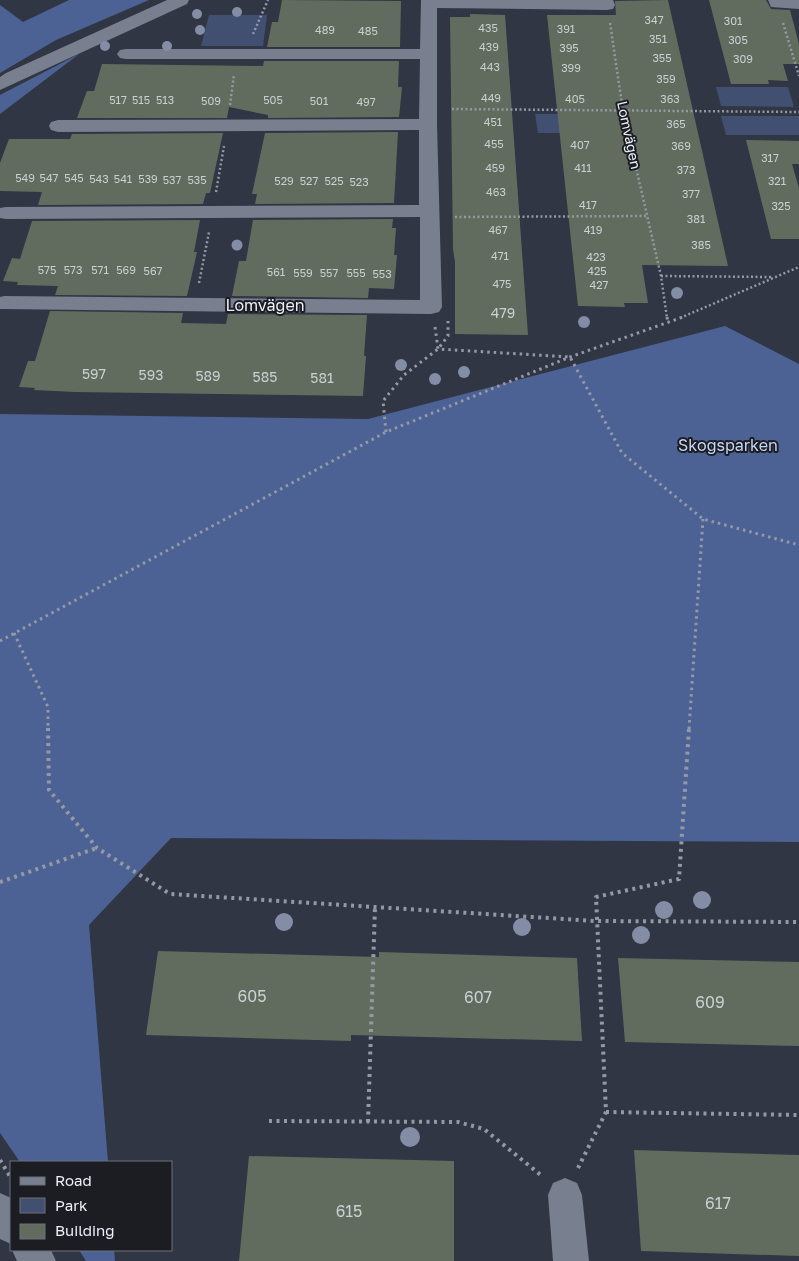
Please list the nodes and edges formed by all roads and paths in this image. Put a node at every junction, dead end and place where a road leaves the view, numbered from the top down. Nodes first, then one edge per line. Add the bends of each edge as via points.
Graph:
1 (181, 0) edge
2 (268, 0) edge
3 (429, 2) edge
4 (606, 2) edge
5 (776, 2) edge
6 (799, 4) edge
7 (126, 54) dead end
8 (237, 54) junction
9 (428, 54) junction
10 (799, 76) edge
11 (0, 85) edge
12 (623, 111) junction
13 (799, 112) edge
14 (428, 116) junction
15 (227, 125) junction
16 (58, 126) dead end
17 (213, 212) junction
18 (6, 213) dead end
19 (429, 214) junction
20 (647, 216) junction
21 (799, 267) edge
22 (661, 276) junction
23 (774, 276) junction
24 (4, 303) dead end
25 (194, 304) junction
26 (432, 307) junction
27 (668, 323) junction
28 (438, 349) junction
29 (570, 357) junction
30 (386, 432) junction
31 (703, 519) junction
32 (799, 546) edge
33 (14, 633) junction
34 (0, 641) edge
35 (97, 848) junction
36 (0, 882) edge
37 (375, 907) junction
38 (595, 921) junction
39 (799, 922) edge
40 (606, 1112) junction
41 (799, 1115) edge
42 (269, 1121) dead end
43 (368, 1122) junction
44 (0, 1160) edge
45 (10, 1176) edge
46 (565, 1195) junction
47 (0, 1211) edge
48 (10, 1225) edge
49 (571, 1261) edge

1 - 11 street
2 - 8 path via 255,30
3 - 4 street
3 - 9 street
4 - 12 path, Lomvägen
5 - 6 street
5 - 10 path
7 - 8 street
8 - 9 street
8 - 15 path
9 - 14 street
12 - 13 path
12 - 14 path
12 - 20 path, Lomvägen
14 - 15 street
14 - 19 street
15 - 16 street
15 - 17 path
17 - 18 street
17 - 19 street
17 - 25 path
19 - 20 path
19 - 26 street
20 - 22 path, Lomvägen
21 - 23 path
22 - 23 path
22 - 27 path, Lomvägen
23 - 27 path
24 - 25 street, Lomvägen
25 - 26 street, Lomvägen
26 - 28 path
27 - 29 path
28 - 29 path
28 - 30 path via 404,375 383,401
29 - 30 path
29 - 31 path via 622,453
30 - 33 path
31 - 32 path
31 - 38 path via 679,879 596,897
33 - 34 path
33 - 35 path via 48,707 49,790
35 - 36 path
35 - 37 path via 170,894
37 - 38 path
37 - 43 path
38 - 39 path
38 - 40 path
40 - 41 path
40 - 46 path
42 - 43 path
43 - 46 path via 458,1122 484,1129
44 - 45 path
46 - 49 street
47 - 48 street

